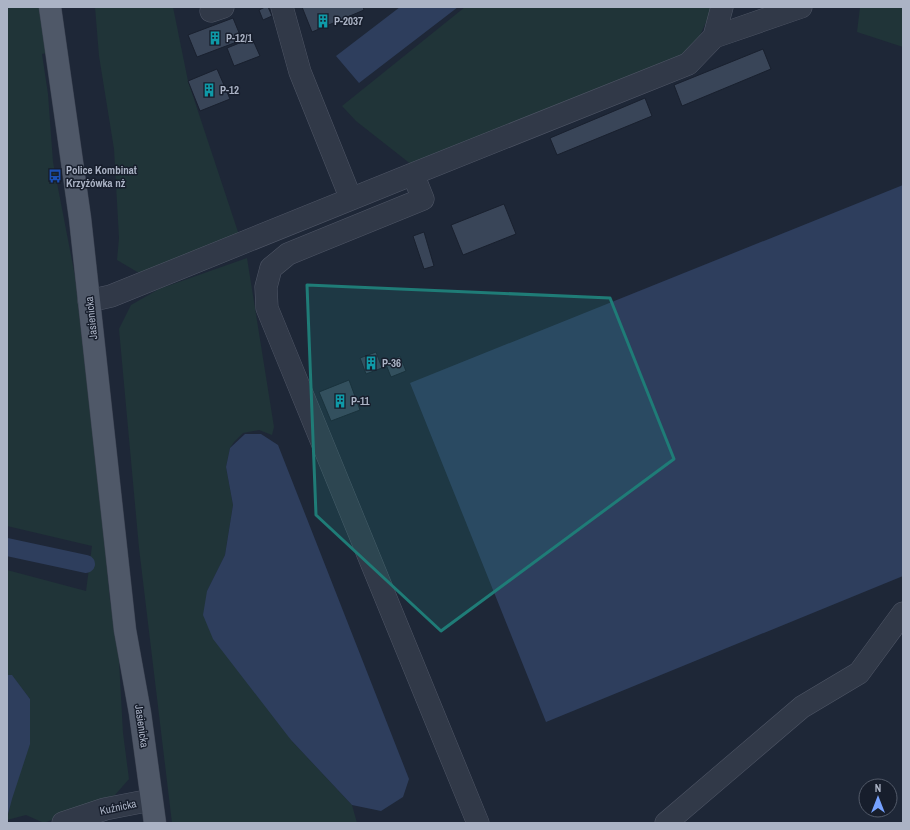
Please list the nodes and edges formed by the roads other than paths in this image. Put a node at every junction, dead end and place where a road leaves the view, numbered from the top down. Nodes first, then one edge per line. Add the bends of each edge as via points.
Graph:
1 (50, 7) edge
2 (282, 7) edge
3 (722, 7) edge
4 (801, 7) edge
5 (714, 37) junction
6 (413, 174) junction
7 (351, 199) junction
8 (89, 301) junction
9 (903, 613) edge
10 (143, 809) edge
11 (63, 823) edge
12 (155, 823) edge
13 (478, 823) edge
14 (666, 823) edge

1 - 8 main road, Jasienicka via 69,134
2 - 7 street via 300,72
3 - 5 street
4 - 5 street
5 - 6 street via 688,64
6 - 7 street
6 - 13 street via 423,199 288,254 271,268 266,287 267,308
7 - 8 street via 111,296
8 - 10 main road, Jasienicka via 125,630 139,707
9 - 14 street via 859,674 802,707
10 - 11 street, Kuźnicka via 105,808
10 - 12 main road, Jasienicka

